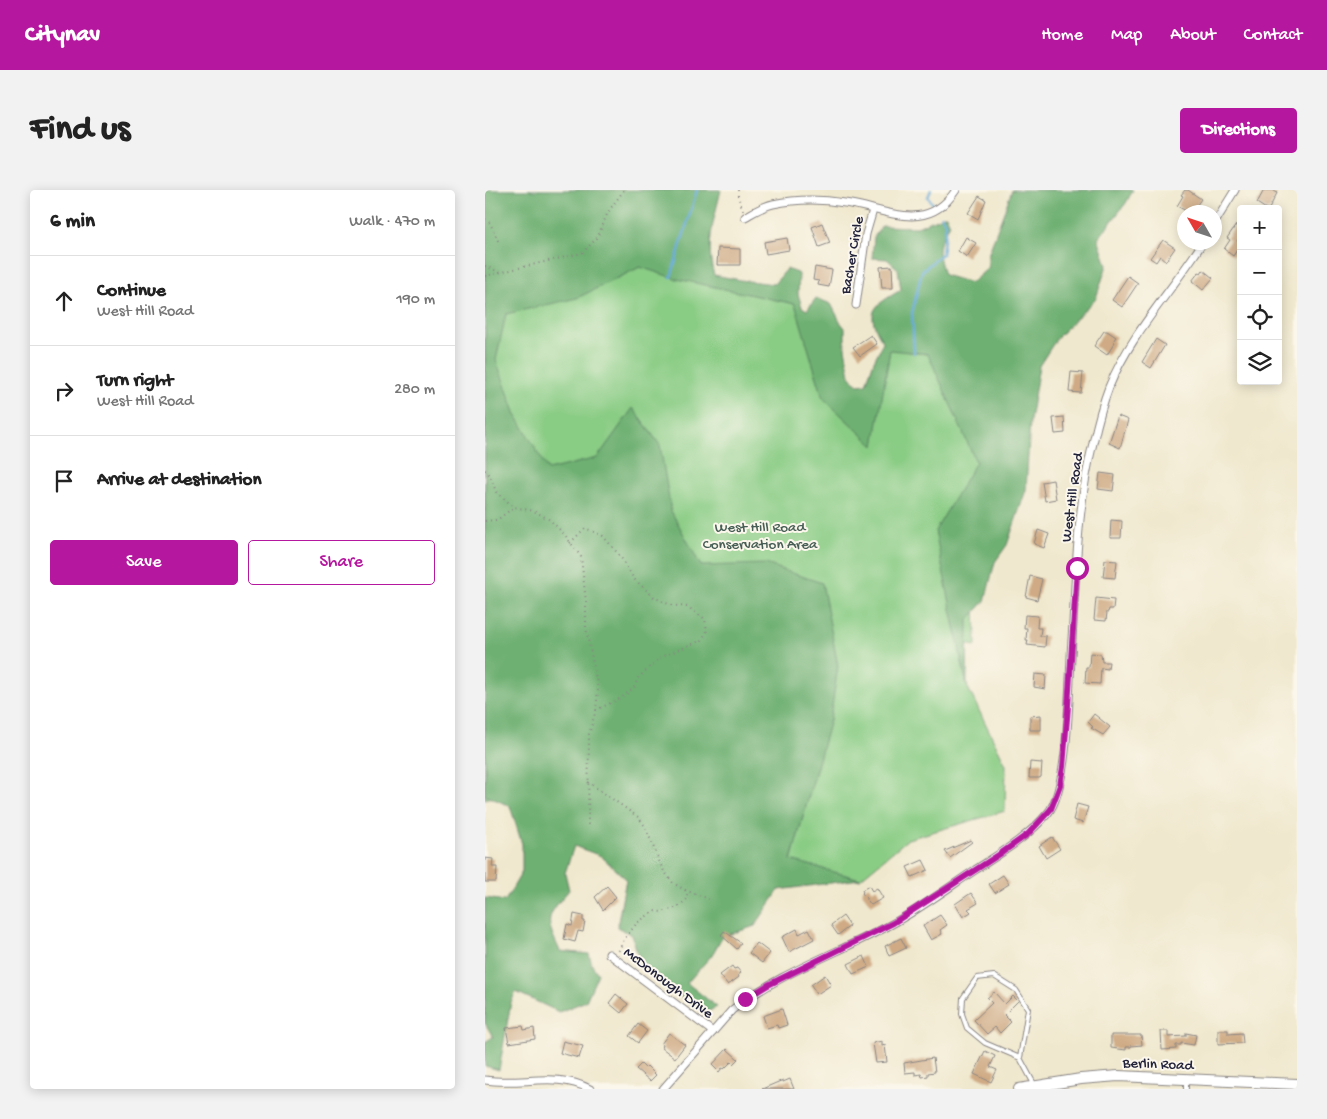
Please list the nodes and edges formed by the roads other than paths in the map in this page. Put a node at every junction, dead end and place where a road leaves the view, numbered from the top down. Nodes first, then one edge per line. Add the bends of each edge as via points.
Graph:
1 (956, 190) edge
2 (1235, 190) edge
3 (873, 210) junction
4 (1222, 212) edge
5 (745, 217) road end
6 (1198, 250) edge
7 (856, 305) dead end
8 (612, 957) road end
9 (713, 1032) junction
10 (1020, 1058) junction
11 (485, 1080) edge
12 (1186, 1084) edge
13 (1297, 1084) edge
14 (1035, 1086) junction
15 (590, 1089) edge
16 (663, 1089) edge
17 (1019, 1089) edge

1 - 3 street via 930,214 903,216
2 - 4 street
3 - 5 street via 846,203 805,200 773,204
3 - 7 street, Bacher Circle via 866,234
6 - 9 street, West Hill Road via 1122,360 1109,387 1096,430 1081,513 1063,767 1051,809 1028,834 909,914 745,999
8 - 9 street, McDonough Drive
9 - 16 street, West Hill Road
10 - 10 lane via 1028,1009 1016,990 994,976 977,978 963,998 962,1014 967,1028 985,1043
10 - 14 lane
11 - 15 street via 561,1080
12 - 13 street, Berlin Road
12 - 14 street, Berlin Road via 1128,1076
14 - 17 street, Berlin Road

